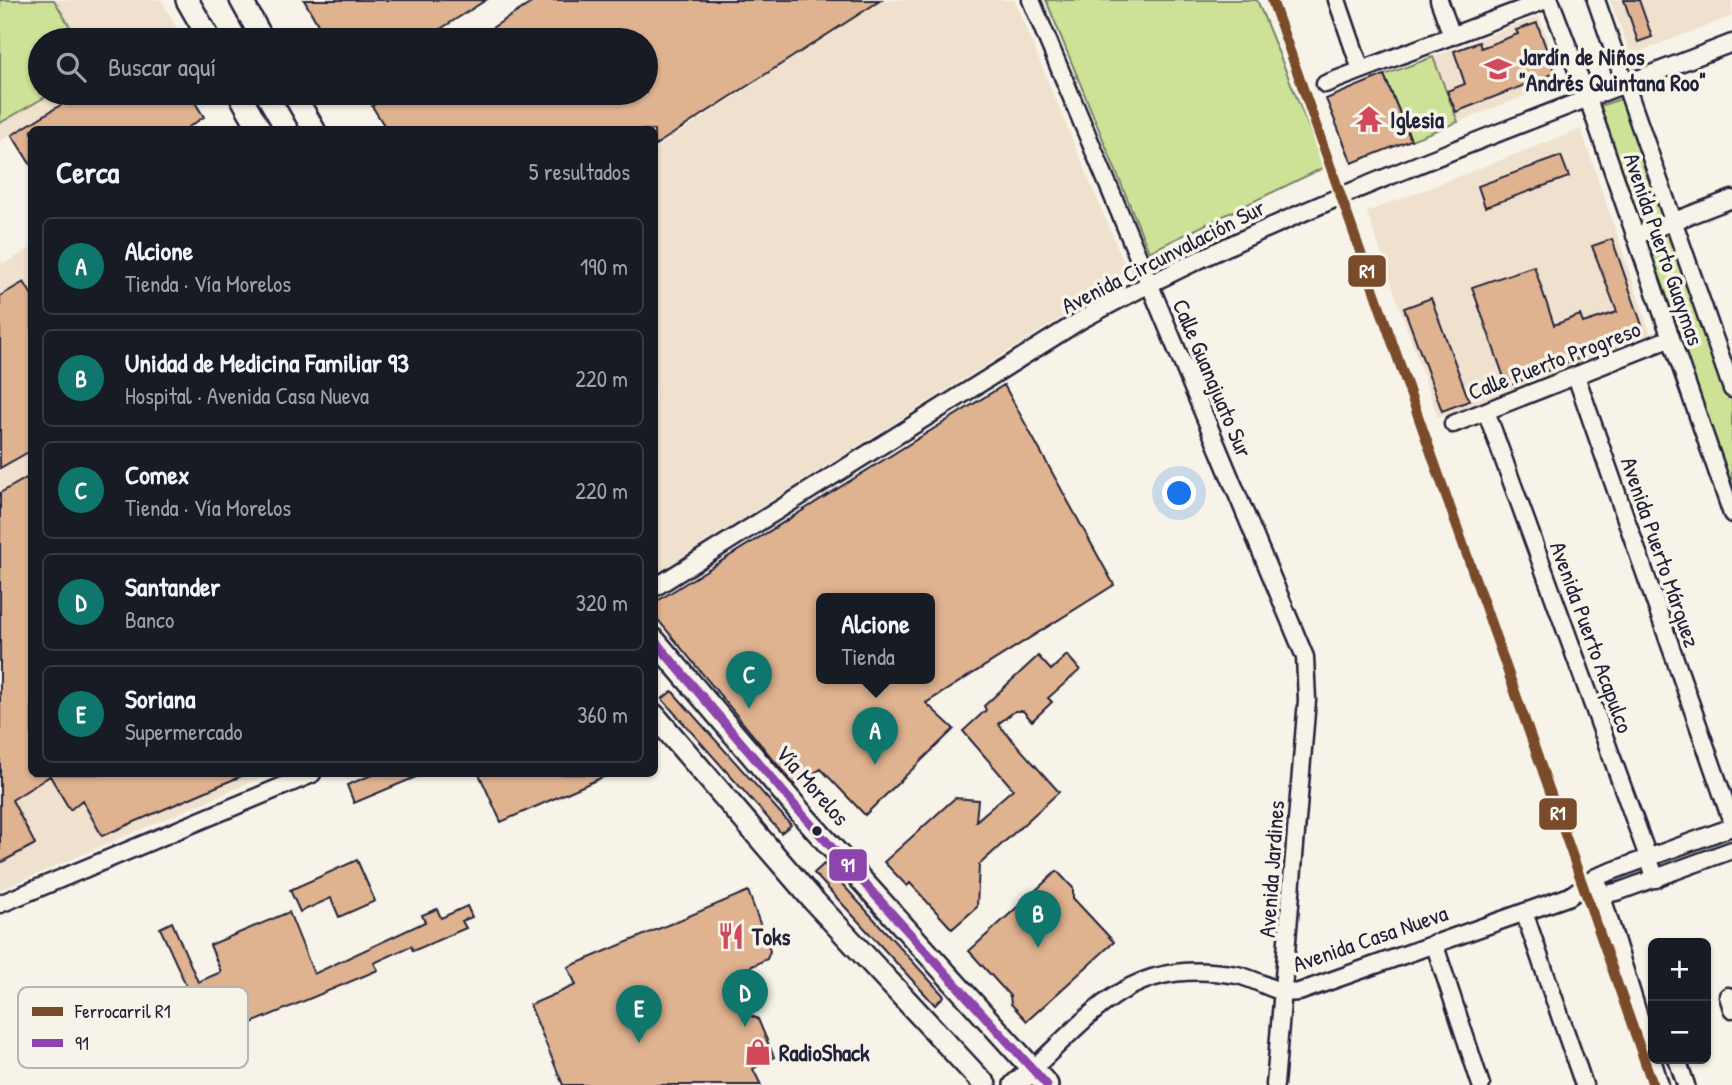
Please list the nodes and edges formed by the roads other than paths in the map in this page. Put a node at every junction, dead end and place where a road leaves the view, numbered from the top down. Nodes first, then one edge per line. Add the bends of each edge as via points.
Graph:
1 (187, 0) edge
2 (241, 0) edge
3 (1031, 0) edge
4 (1337, 0) edge
5 (1439, 0) edge
6 (1548, 0) edge
7 (1595, 0) edge
8 (203, 28) edge
9 (256, 28) edge
10 (1452, 36) junction
11 (1732, 43) edge
12 (1362, 70) junction
13 (1325, 84) dead end
14 (1625, 85) junction
15 (1588, 100) junction
16 (246, 105) edge
17 (300, 105) edge
18 (258, 126) edge
19 (312, 126) edge
20 (1732, 199) edge
21 (1672, 222) junction
22 (1636, 236) junction
23 (1148, 284) junction
24 (1671, 338) junction
25 (1576, 376) junction
26 (1732, 389) edge
27 (1486, 411) junction
28 (1453, 424) dead end
29 (1732, 514) edge
30 (658, 585) edge
31 (658, 645) edge
32 (1305, 657) joint
33 (658, 720) edge
34 (306, 777) edge
35 (1732, 822) edge
36 (1732, 827) edge
37 (1732, 850) edge
38 (1648, 859) junction
39 (1596, 877) junction
40 (1656, 879) junction
41 (1570, 895) junction
42 (1602, 897) junction
43 (0, 904) edge
44 (1524, 912) junction
45 (1434, 943) junction
46 (1284, 993) junction
47 (1679, 1064) edge
48 (1040, 1077) edge
49 (985, 1085) edge
50 (1015, 1085) edge
51 (1275, 1085) edge
52 (1481, 1085) edge
53 (1584, 1085) edge
54 (1660, 1085) edge
55 (1686, 1085) edge

1 - 8 main road
2 - 9 main road
3 - 23 street, Calle Guanajuato Sur
4 - 12 street
5 - 10 street
6 - 10 street
6 - 15 street, Avenida Puerto Guaymas
7 - 14 street, Avenida Puerto Guaymas
10 - 12 street
11 - 14 street, Avenida Circunvalación Sur
12 - 13 street
14 - 15 street, Avenida Circunvalación Sur
14 - 21 street, Avenida Puerto Guaymas
15 - 22 street, Avenida Puerto Guaymas
15 - 23 street, Avenida Circunvalación Sur via 1350,192
16 - 18 main road
17 - 19 main road
20 - 21 street
21 - 22 street
21 - 26 street, Avenida Puerto Guaymas
22 - 24 street, Avenida Puerto Guaymas
23 - 30 street, Avenida Circunvalación Sur via 1081,320
23 - 32 street, Calle Guanajuato Sur
24 - 25 street, Calle Puerto Progreso
24 - 29 street, Avenida Puerto Guaymas
25 - 27 street, Calle Puerto Progreso
25 - 35 street, Avenida Puerto Márquez
27 - 28 street, Calle Puerto Progreso
27 - 38 street, Avenida Puerto Acapulco
31 - 48 main road, Vía Morelos via 807,820
32 - 46 street, Avenida Jardines via 1307,700
33 - 49 main road via 806,892
34 - 43 street
36 - 38 street, Avenida Casa Nueva
37 - 40 street, Avenida Casa Nueva
38 - 39 street, Avenida Casa Nueva
38 - 40 street, Avenida Puerto Acapulco
39 - 41 street, Avenida Casa Nueva
39 - 42 street
40 - 42 street, Avenida Casa Nueva
41 - 42 street, Avenida Casa Nueva
41 - 44 street, Avenida Casa Nueva
42 - 54 street
44 - 45 street, Avenida Casa Nueva
44 - 53 street
45 - 46 street, Avenida Casa Nueva via 1314,987
45 - 52 street
46 - 48 street, Avenida Casa Nueva via 1249,978 1212,973 1164,975 1127,988 1090,1012
46 - 51 street, Avenida Jardines
47 - 55 street
48 - 50 main road, Avenida Casa Nueva

